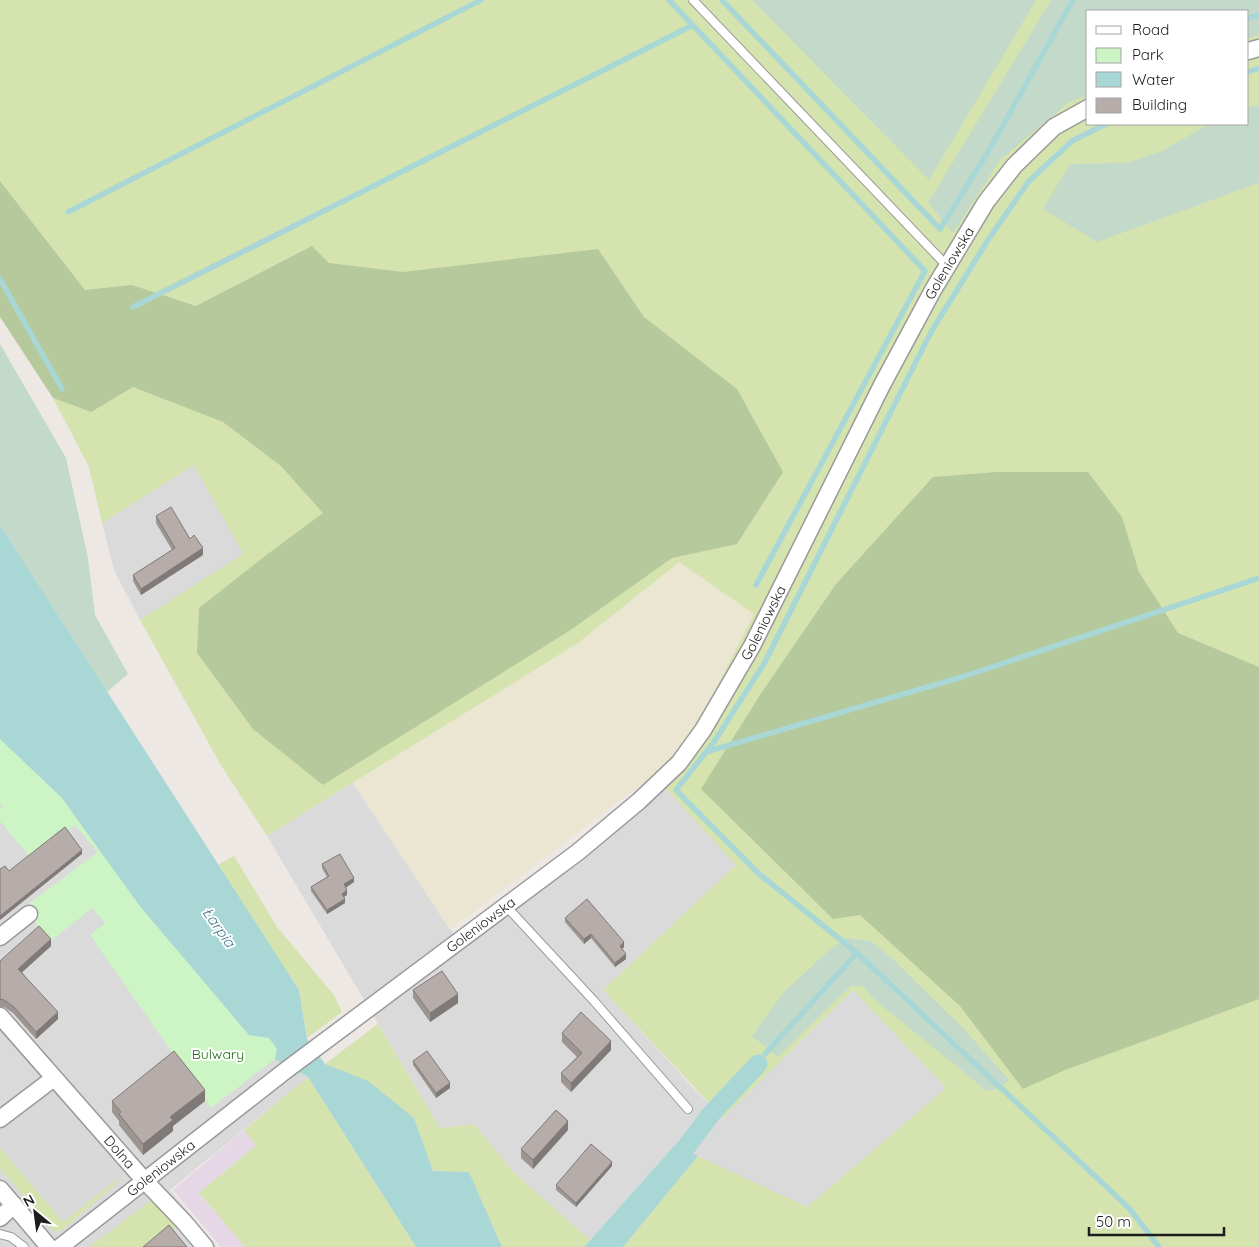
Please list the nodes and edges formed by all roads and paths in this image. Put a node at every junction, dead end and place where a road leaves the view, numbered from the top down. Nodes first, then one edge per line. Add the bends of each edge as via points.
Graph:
1 (693, 0) edge
2 (1086, 109) edge
3 (947, 266) junction
4 (506, 906) junction
5 (29, 914) dead end
6 (0, 938) edge
7 (0, 1016) edge
8 (54, 1078) junction
9 (688, 1109) dead end
10 (0, 1119) edge
11 (144, 1180) junction
12 (0, 1189) edge
13 (14, 1205) junction
14 (0, 1218) edge
15 (0, 1234) edge
16 (24, 1247) edge
17 (49, 1247) edge
18 (60, 1247) edge
19 (205, 1247) edge

1 - 3 lane
2 - 3 street, Goleniowska via 1054,127 1014,166 986,202
3 - 4 street, Goleniowska via 882,385 752,646 703,730 679,762 639,801
4 - 9 lane
4 - 11 street, Goleniowska
5 - 6 street
7 - 8 street, Dolna
8 - 10 street
8 - 11 street, Dolna
11 - 18 street, Goleniowska
11 - 19 street, Dolna
12 - 13 street
13 - 14 street
13 - 17 street
15 - 16 lane via 11,1237

